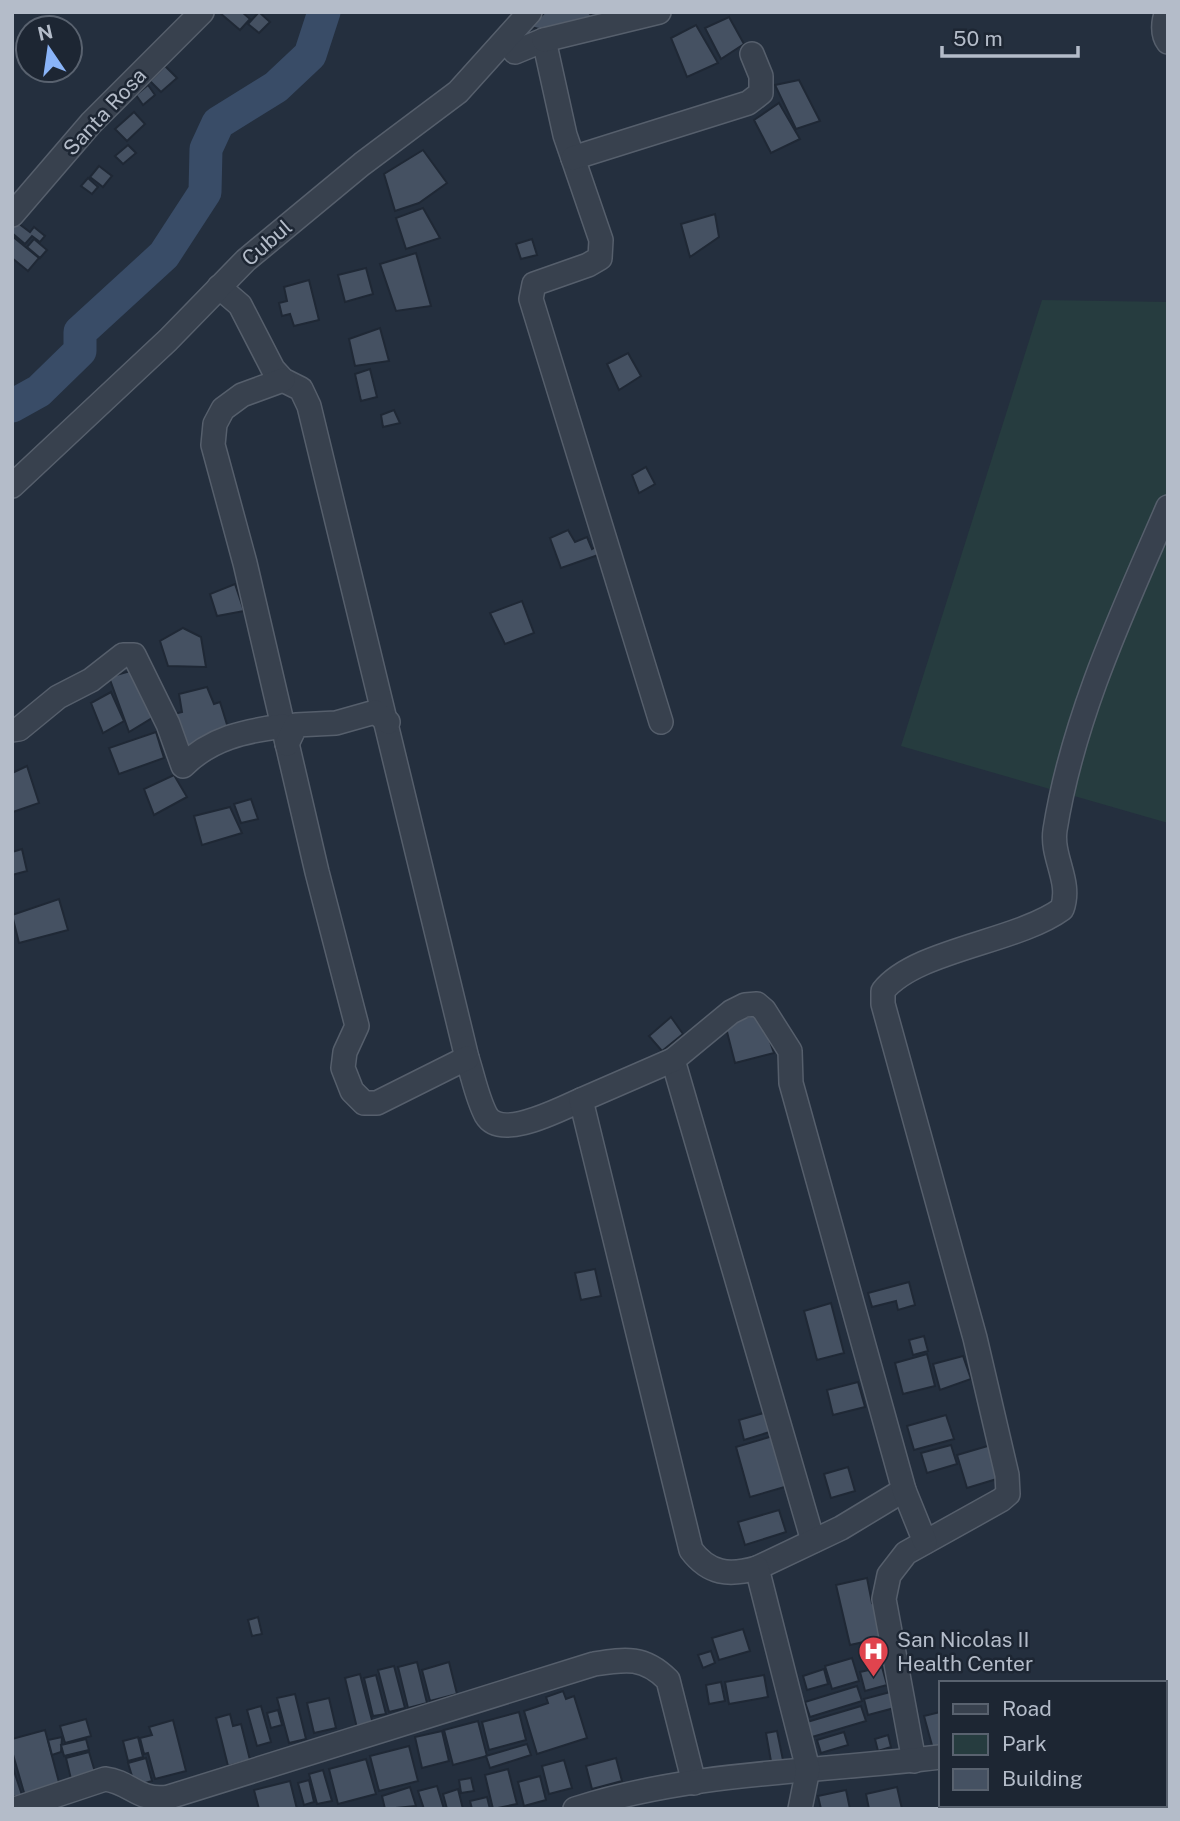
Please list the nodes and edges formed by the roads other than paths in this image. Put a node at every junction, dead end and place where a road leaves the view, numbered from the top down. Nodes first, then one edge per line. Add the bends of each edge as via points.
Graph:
1 (202, 12) edge
2 (530, 12) edge
3 (659, 12) edge
4 (1167, 12) edge
5 (506, 40) junction
6 (544, 40) junction
7 (1168, 42) edge
8 (752, 54) dead end
9 (573, 158) junction
10 (12, 215) edge
11 (219, 287) junction
12 (283, 380) junction
13 (12, 486) edge
14 (1168, 507) edge
15 (387, 722) junction
16 (661, 722) dead end
17 (12, 730) edge
18 (285, 735) junction
19 (467, 1058) junction
20 (673, 1060) junction
21 (581, 1100) junction
22 (904, 1490) junction
23 (813, 1541) junction
24 (925, 1542) junction
25 (757, 1567) junction
26 (939, 1758) edge
27 (914, 1761) junction
28 (808, 1769) junction
29 (694, 1783) junction
30 (608, 1804) edge
31 (15, 1809) edge
32 (575, 1809) edge
33 (800, 1809) edge

1 - 10 street, Santa Rosa via 91,123
2 - 5 street, Cubul
3 - 6 street
4 - 7 street via 1164,37
5 - 6 street via 515,52
5 - 11 street, Cubul via 458,92 362,164
6 - 9 street
8 - 9 street via 761,76 761,93 748,103
9 - 16 street via 601,240 600,258 534,284 531,299
11 - 12 street via 240,305
11 - 13 street, Cubul
12 - 15 street via 301,389 315,424
12 - 18 street via 242,395 223,409 213,445
14 - 24 street via 1117,623 1072,758 1055,833 1065,883 1062,909 903,972 883,991 1007,1475 1008,1493 1001,1500
15 - 18 street via 375,712 336,723 296,726
15 - 19 street
17 - 18 street via 123,655 134,655 183,766 199,749 244,731
18 - 19 street via 357,1026 343,1068 352,1091 364,1103 387,1101
19 - 21 street via 487,1116 494,1123 520,1124
20 - 21 street
20 - 22 street via 744,1005 757,1004 764,1010 790,1051 790,1083
20 - 23 street
21 - 25 street via 691,1550 712,1570 740,1573
22 - 23 street
22 - 24 street
23 - 25 street
24 - 27 street via 899,1561 889,1575 884,1599
25 - 28 street
26 - 27 street
27 - 28 street
28 - 29 street
28 - 33 street
29 - 30 street
29 - 31 street via 668,1679 659,1670 628,1658 594,1664 169,1797 152,1800 105,1779
30 - 32 street

